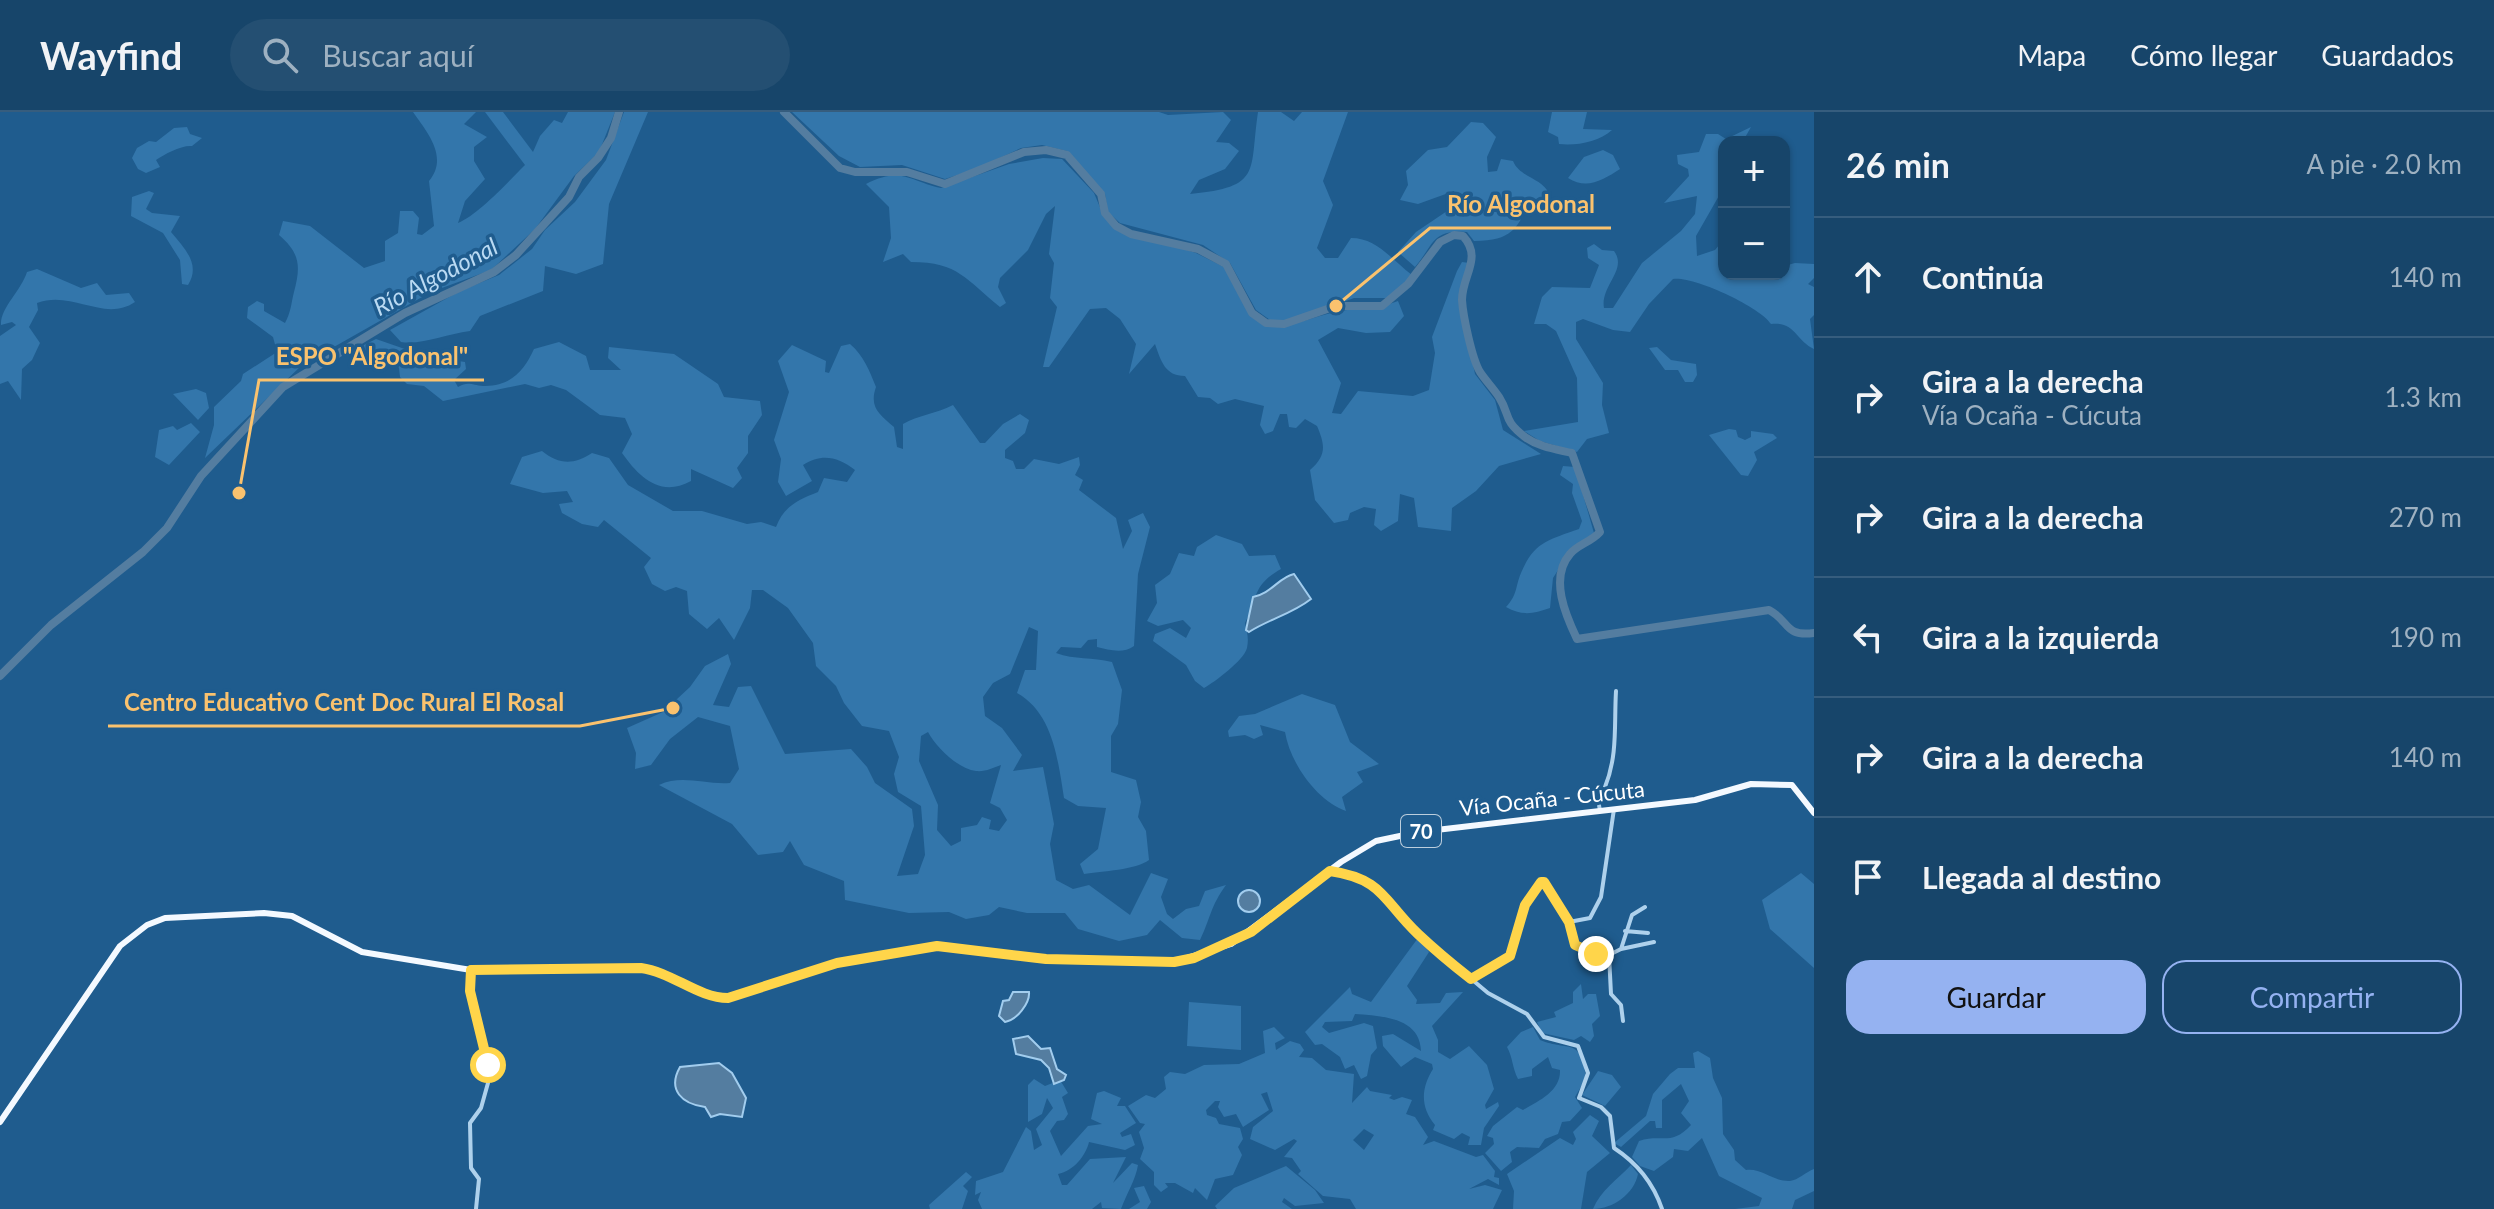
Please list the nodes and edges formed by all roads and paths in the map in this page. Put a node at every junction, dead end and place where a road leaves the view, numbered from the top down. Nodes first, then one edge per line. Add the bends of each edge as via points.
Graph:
1 (1616, 691) dead end
2 (1614, 809) junction
3 (1600, 810) junction
4 (1814, 813) edge
5 (1330, 871) junction
6 (1645, 907) dead end
7 (1569, 922) junction
8 (1625, 931) junction
9 (1648, 933) dead end
10 (1654, 942) dead end
11 (1621, 949) junction
12 (1609, 955) junction
13 (471, 970) junction
14 (1471, 979) junction
15 (1623, 1021) dead end
16 (0, 1122) edge
17 (476, 1209) edge
18 (1662, 1209) edge

1 - 3 street via 1617,742 1598,798
2 - 3 main road, Vía Ocaña - Cúcuta / 70
2 - 4 main road, Vía Ocaña - Cúcuta / 70 via 1695,800 1779,782 1800,790
2 - 7 street via 1599,904 1587,921
3 - 5 main road, Vía Ocaña - Cúcuta / 70 via 1396,836 1364,847
5 - 13 main road, Vía Ocaña - Cúcuta / 70 via 1231,944 1174,962 1046,959 937,946 837,963 728,998 641,968
5 - 14 street via 1379,888 1419,935
6 - 8 street via 1632,915
7 - 12 street via 1578,948
7 - 14 street via 1544,882 1539,883 1525,905 1510,956
8 - 9 street
8 - 11 street
10 - 11 street
11 - 12 street
12 - 15 street via 1611,994 1621,1005
13 - 16 main road, Vía Ocaña - Cúcuta / 70 via 362,952 282,914 165,918 120,946
13 - 17 street via 470,991 488,1065 481,1108 470,1123 471,1168 479,1179
14 - 18 street via 1527,1014 1544,1037 1578,1046 1588,1073 1580,1099 1610,1116 1614,1148 1647,1178

